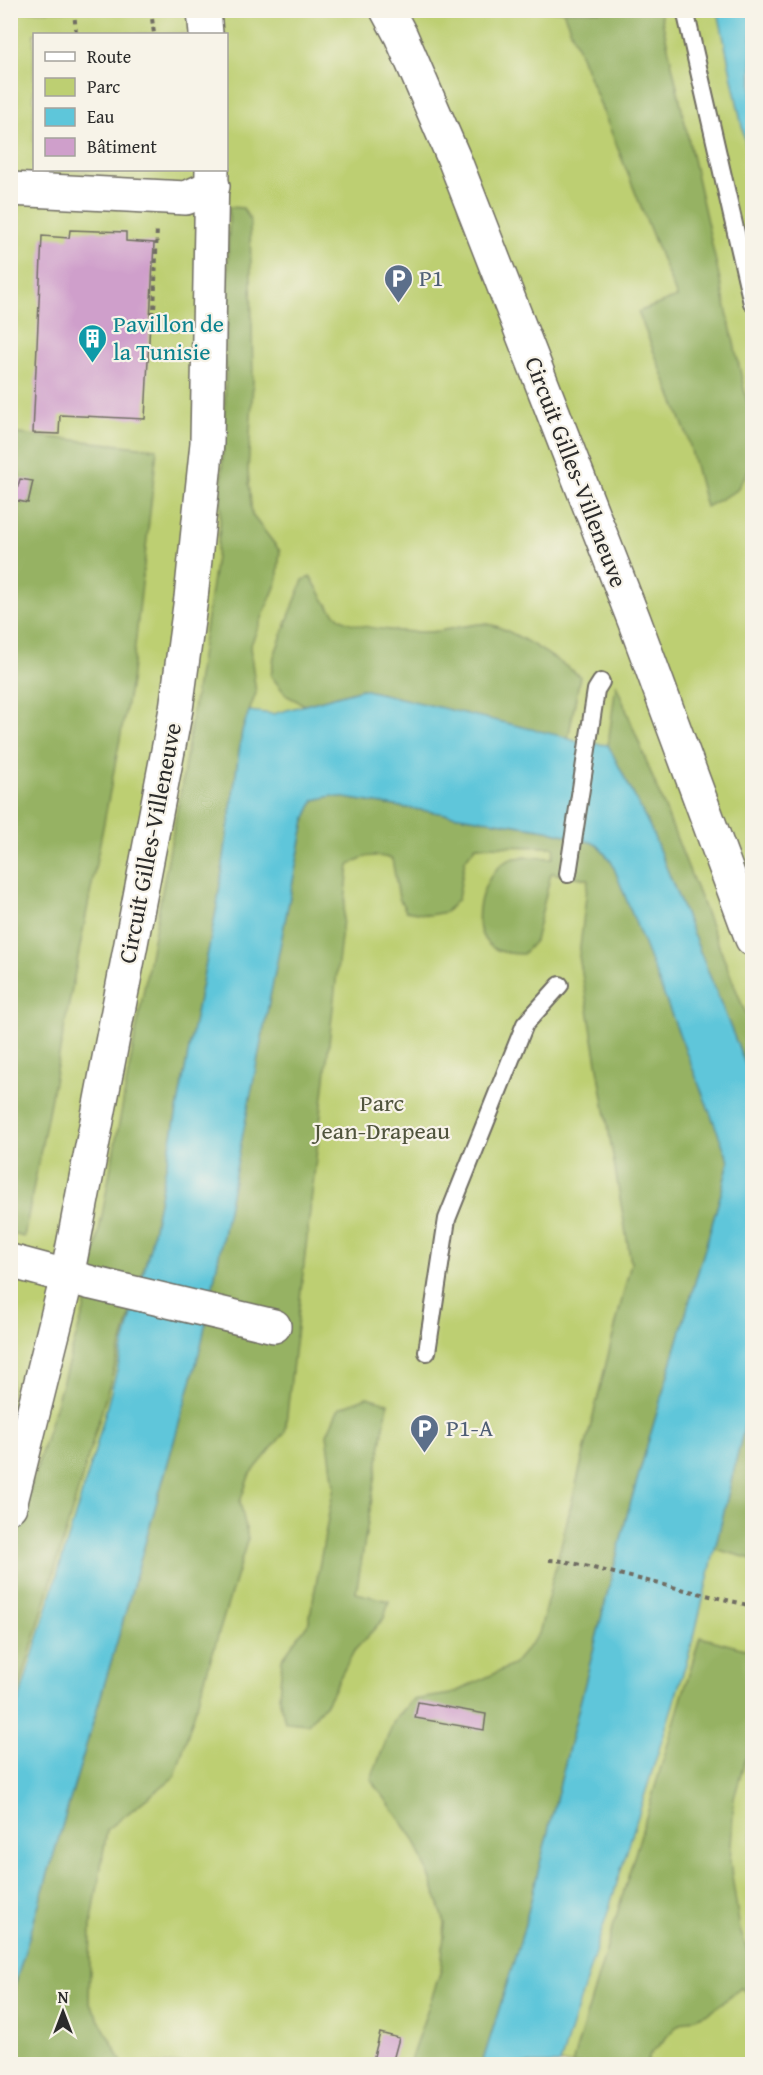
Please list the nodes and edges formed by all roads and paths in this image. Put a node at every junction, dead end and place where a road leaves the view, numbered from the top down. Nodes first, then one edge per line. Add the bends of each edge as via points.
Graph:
1 (74, 10) edge
2 (151, 10) edge
3 (204, 10) edge
4 (387, 10) edge
5 (686, 10) edge
6 (76, 33) edge
7 (154, 33) edge
8 (206, 33) edge
9 (213, 178) edge
10 (10, 189) edge
11 (147, 225) dead end
12 (753, 303) edge
13 (150, 313) dead end
14 (598, 686) dead end
15 (568, 874) dead end
16 (753, 939) edge
17 (560, 985) dead end
18 (10, 1261) edge
19 (80, 1280) junction
20 (274, 1326) dead end
21 (427, 1352) dead end
22 (10, 1506) edge
23 (549, 1560) dead end
24 (753, 1606) edge

1 - 6 path
2 - 7 path
3 - 8 street
4 - 16 street, Circuit Gilles-Villeneuve via 459,171
5 - 12 lane
9 - 10 street via 186,198
9 - 19 street, Circuit Gilles-Villeneuve via 207,443 179,687
11 - 13 path via 157,226
14 - 15 lane
17 - 21 lane via 525,1024 447,1220
18 - 19 street
19 - 20 street
19 - 22 street, Circuit Gilles-Villeneuve
23 - 24 path

